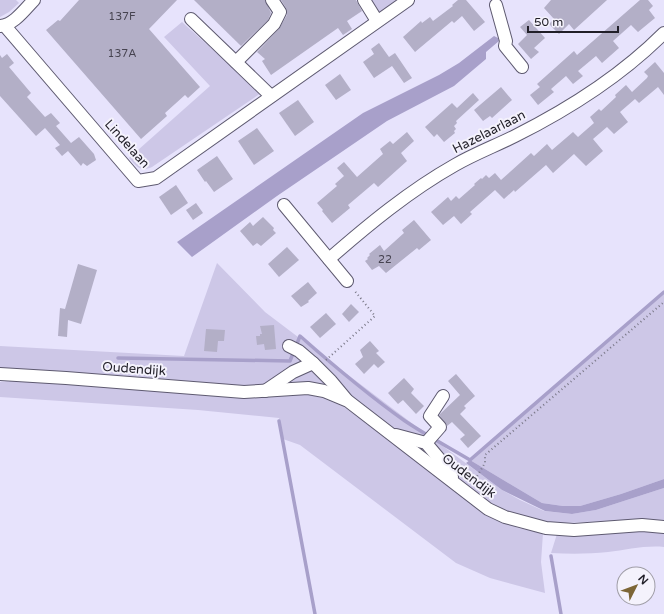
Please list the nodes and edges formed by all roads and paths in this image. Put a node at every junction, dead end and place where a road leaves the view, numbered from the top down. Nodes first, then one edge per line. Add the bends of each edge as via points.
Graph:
1 (34, 0) edge
2 (272, 0) edge
3 (364, 0) edge
4 (408, 0) edge
5 (497, 2) edge
6 (191, 20) dead end
7 (377, 20) junction
8 (3, 26) edge
9 (664, 33) edge
10 (236, 62) junction
11 (522, 67) dead end
12 (271, 96) junction
13 (284, 205) dead end
14 (328, 259) junction
15 (347, 281) joint
16 (664, 302) edge
17 (294, 348) dead end
18 (331, 356) dead end
19 (313, 363) junction
20 (0, 374) edge
21 (265, 391) junction
22 (443, 396) dead end
23 (348, 401) junction
24 (389, 434) junction
25 (429, 439) junction
26 (478, 474) dead end
27 (457, 485) junction
28 (664, 526) edge

1 - 8 street via 21,14
2 - 10 street via 280,12 274,24
3 - 7 street
4 - 7 street, Lindelaan
5 - 11 street via 505,46
6 - 10 street
7 - 12 street, Lindelaan
8 - 12 street, Lindelaan via 138,181 156,178
9 - 14 street, Hazelaarlaan via 614,76 581,99 425,183
10 - 12 street
13 - 14 street
14 - 15 street
15 - 18 path via 375,316
16 - 26 path via 485,455 485,463
17 - 19 street, Oudendijk
19 - 21 street via 293,372
19 - 23 street, Oudendijk
20 - 21 street, Oudendijk via 244,392
21 - 23 street, Oudendijk via 308,388 324,391
22 - 25 street via 430,416 440,427
23 - 24 street, Oudendijk
24 - 25 street
24 - 27 street, Oudendijk
25 - 27 street
27 - 28 street, Oudendijk via 488,509 505,517 546,528 574,530

